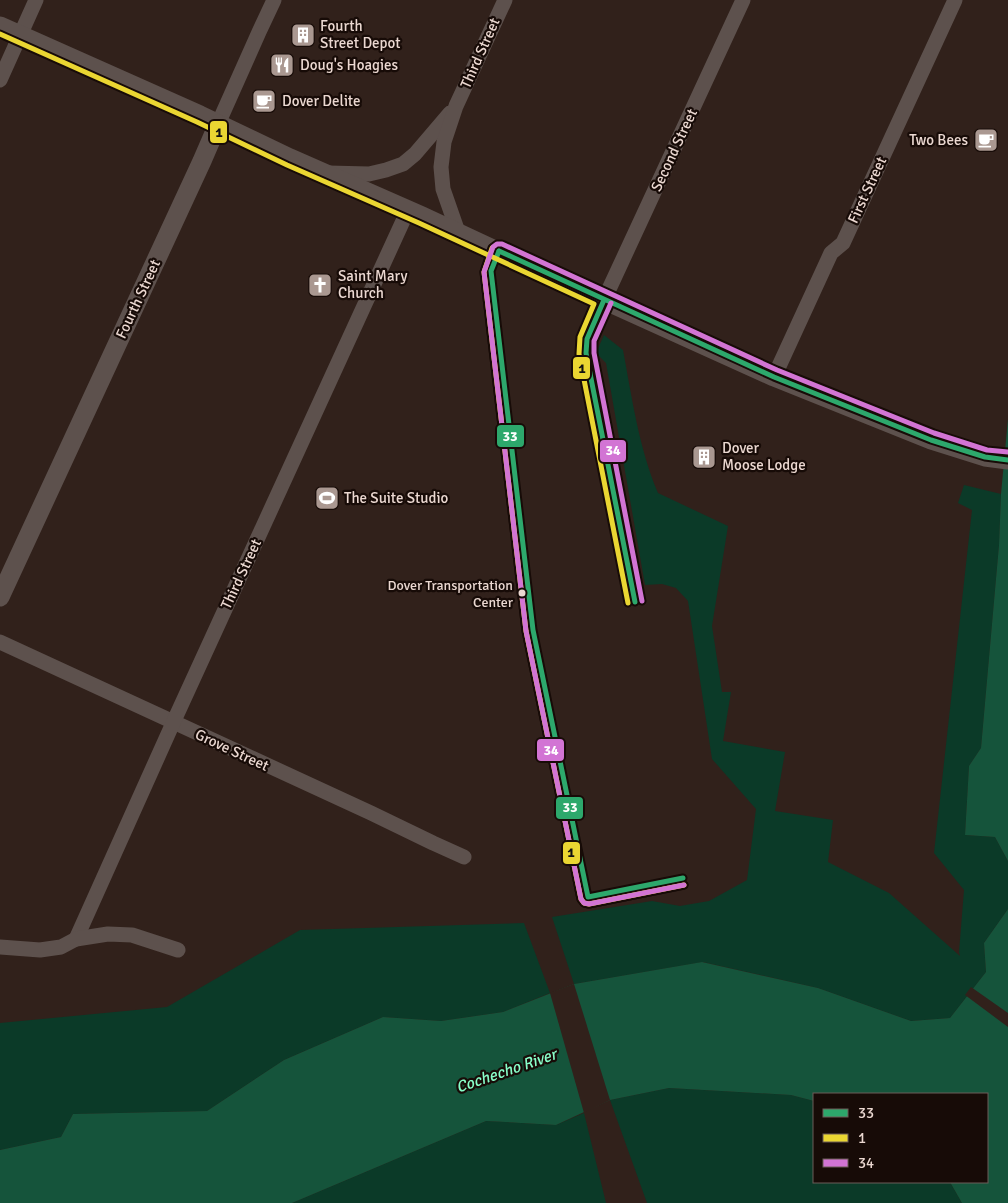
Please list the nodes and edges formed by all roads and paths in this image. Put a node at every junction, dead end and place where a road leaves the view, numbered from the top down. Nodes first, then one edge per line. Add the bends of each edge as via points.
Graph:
1 (36, 0) edge
2 (274, 0) edge
3 (505, 0) edge
4 (743, 0) edge
5 (955, 0) edge
6 (0, 26) edge
7 (20, 36) junction
8 (0, 80) edge
9 (456, 106) junction
10 (218, 124) junction
11 (325, 173) junction
12 (408, 210) junction
13 (458, 232) junction
14 (604, 300) junction
15 (774, 377) junction
16 (1008, 460) edge
17 (0, 597) edge
18 (0, 642) edge
19 (173, 722) junction
20 (464, 857) dead end
21 (76, 939) junction
22 (0, 947) edge
23 (178, 950) dead end

1 - 7 street
2 - 10 street, Fourth Street
3 - 9 street, Third Street
4 - 14 street, Second Street
5 - 15 street, First Street via 843,243 831,253
6 - 7 street
7 - 8 street
7 - 10 street
9 - 11 street, Third Street via 403,164 369,174
9 - 13 street, Third Street via 444,142 441,167 443,189
10 - 11 street
10 - 17 street, Fourth Street
11 - 12 street
12 - 13 street
12 - 19 street, Third Street
13 - 14 street
14 - 15 street
15 - 16 street via 931,440 985,457
18 - 19 street, Grove Street
19 - 20 street, Grove Street
19 - 21 street, Third Street
21 - 22 street via 61,948
21 - 23 street via 108,934 132,935

